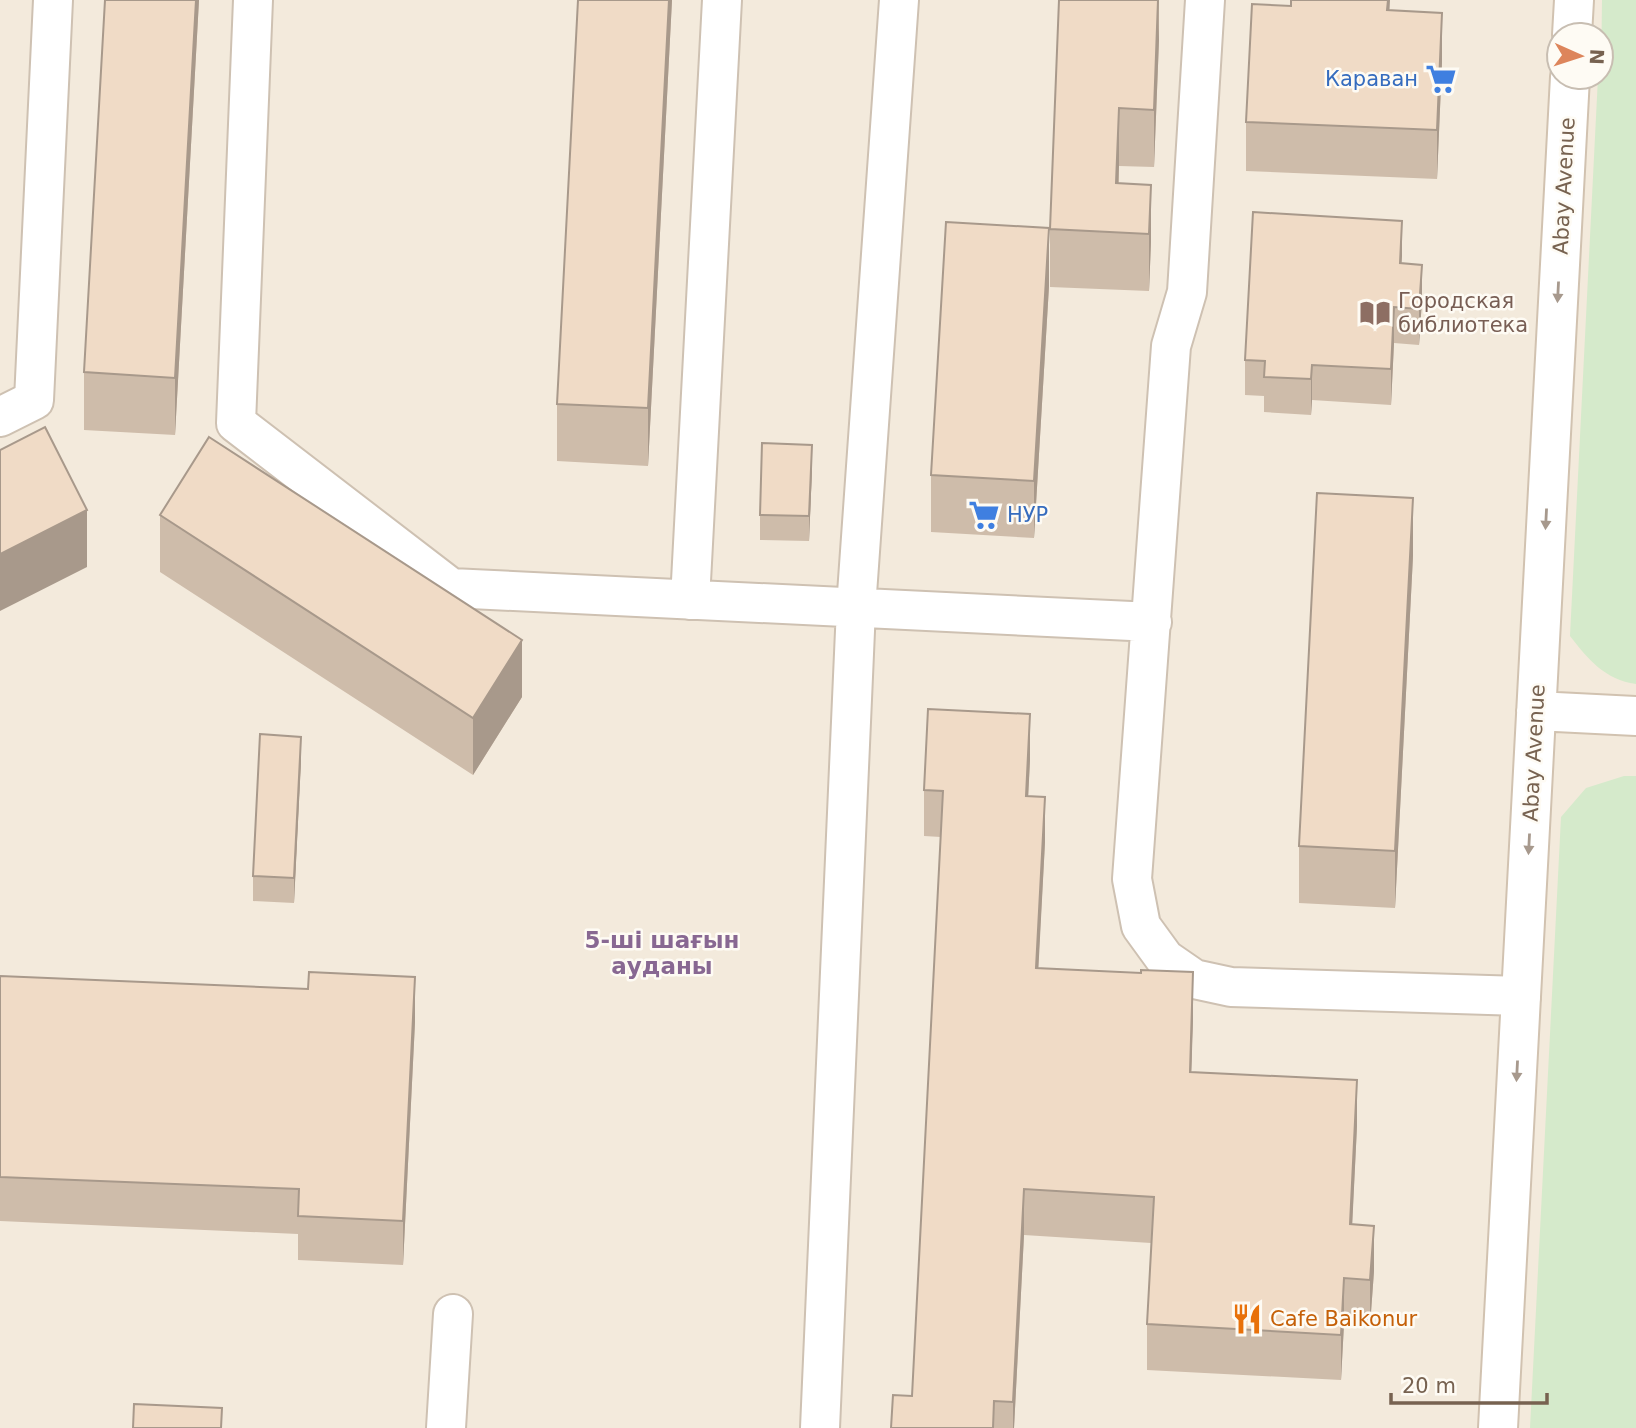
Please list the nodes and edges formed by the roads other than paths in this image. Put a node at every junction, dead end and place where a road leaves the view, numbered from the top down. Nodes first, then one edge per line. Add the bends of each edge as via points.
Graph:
1 (53, 0) edge
2 (253, 0) edge
3 (722, 0) edge
4 (899, 0) edge
5 (1205, 0) edge
6 (1574, 0) edge
7 (1573, 21) edge
8 (1569, 91) edge
9 (0, 417) edge
10 (690, 600) junction
11 (856, 608) junction
12 (1152, 622) junction
13 (1536, 710) junction
14 (1636, 716) edge
15 (1521, 996) junction
16 (453, 1314) dead end
17 (446, 1428) edge
18 (820, 1428) edge
19 (1497, 1428) edge

1 - 9 street via 34,400
2 - 10 street via 236,423 450,588
3 - 10 street
4 - 11 street
5 - 12 street via 1187,292 1171,346
6 - 7 street
8 -> 13 street, Abay Avenue
10 - 11 street
11 - 12 street
11 - 18 street
12 - 15 street via 1132,879 1141,926 1165,959 1194,979 1231,987
13 - 14 street
13 -> 15 street, Abay Avenue
15 -> 19 street, Abay Avenue
16 - 17 street

